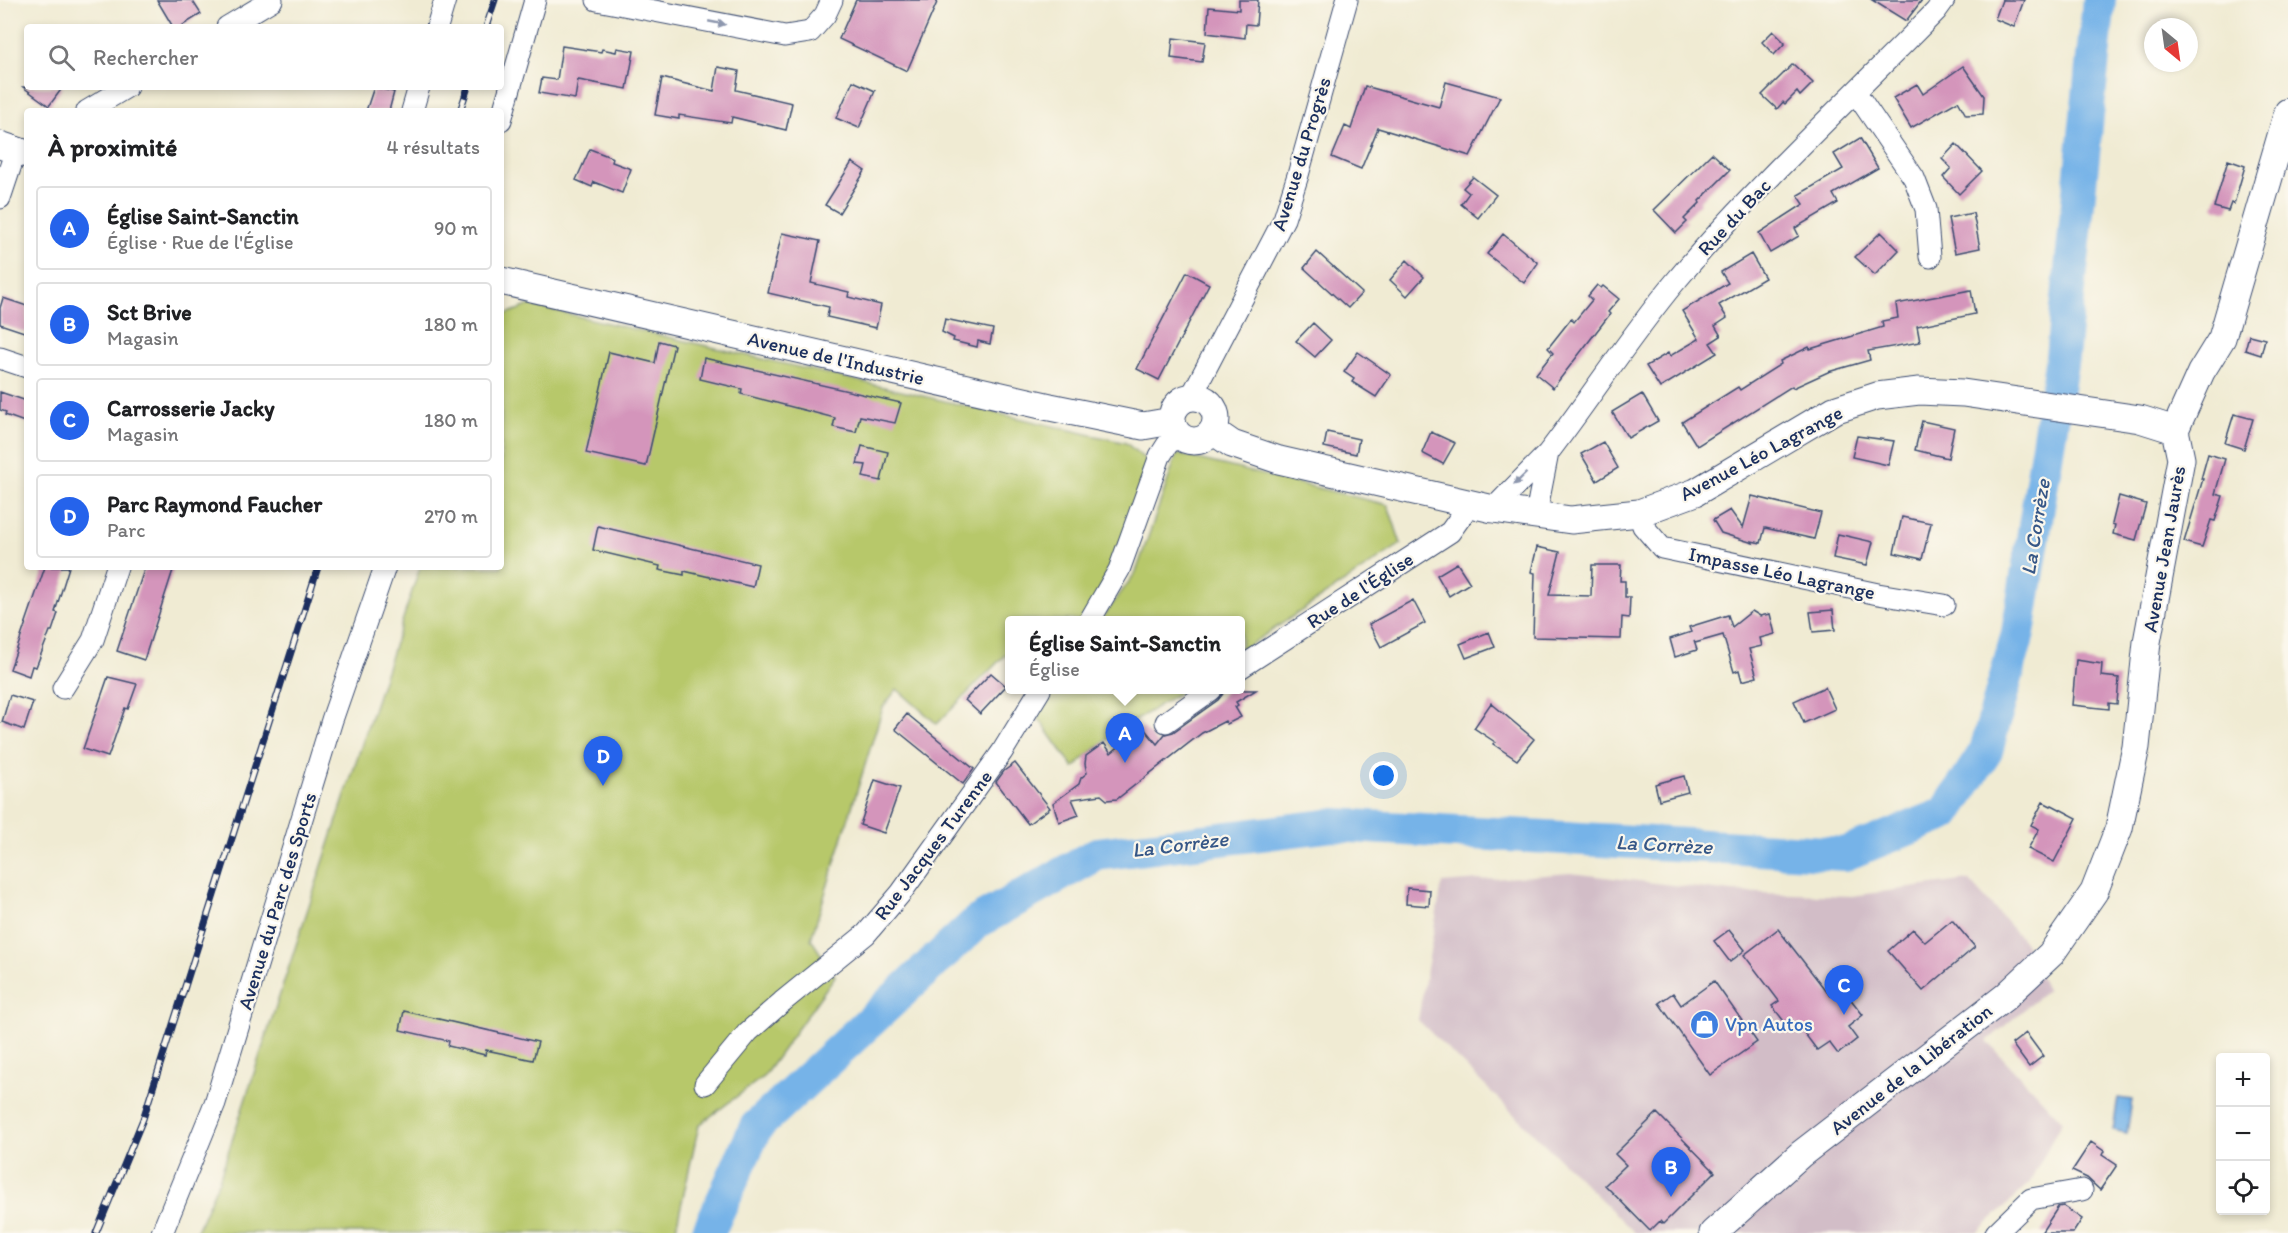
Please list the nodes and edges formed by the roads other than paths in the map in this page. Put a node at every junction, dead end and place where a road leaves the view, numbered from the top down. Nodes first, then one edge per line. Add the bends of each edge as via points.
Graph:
1 (272, 0) edge
2 (445, 0) edge
3 (535, 0) edge
4 (597, 0) edge
5 (831, 0) edge
6 (1347, 0) edge
7 (1944, 0) edge
8 (232, 24) edge
9 (438, 24) edge
10 (122, 90) edge
11 (418, 90) edge
12 (1856, 93) junction
13 (92, 108) edge
14 (413, 108) edge
15 (504, 109) edge
16 (2288, 112) edge
17 (14, 150) edge
18 (0, 198) edge
19 (1930, 257) dead end
20 (504, 282) edge
21 (0, 358) edge
22 (24, 366) edge
23 (1191, 397) junction
24 (1175, 428) junction
25 (2175, 430) junction
26 (1213, 431) junction
27 (1548, 453) junction
28 (1481, 506) junction
29 (1639, 513) junction
30 (1536, 514) junction
31 (116, 570) edge
32 (384, 570) edge
33 (1944, 604) dead end
34 (1093, 616) edge
35 (1245, 665) edge
36 (63, 688) dead end
37 (1038, 694) edge
38 (1205, 694) edge
39 (1166, 722) dead end
40 (2094, 892) joint
41 (705, 1084) dead end
42 (2082, 1190) dead end
43 (162, 1233) edge
44 (1713, 1233) edge
45 (1996, 1233) edge

1 - 8 street
2 - 9 street
3 - 15 street
4 -> 5 street via 785,36 810,32 825,15
6 - 23 street, Avenue du Progrès via 1284,219
7 - 12 street, Rue du Bac
10 - 13 street
11 - 14 street
12 - 19 street via 1914,178 1926,209
12 - 27 street, Rue du Bac via 1738,210 1674,283
16 - 25 main road via 2222,338 2201,372
17 - 18 street
20 - 24 main road, Avenue de l'Industrie via 1050,407 1143,426
21 - 22 street
23 - 24 main road via 1179,403 1172,414
23 - 26 main road via 1205,400 1215,410
24 - 26 main road via 1184,439 1196,441
24 - 34 street via 1160,456 1119,570
25 - 29 main road, Avenue Léo Lagrange via 2140,419 1963,393 1919,391 1876,396 1834,410 1696,492
25 - 40 main road, Avenue Jean Jaurès via 2181,459 2147,642 2136,747 2119,828
26 - 28 main road, Avenue Léo Lagrange via 1232,444 1279,460
27 -> 28 street, Rue du Bac
27 - 30 street, Rue du Bac
28 - 30 main road, Avenue Léo Lagrange
28 - 35 street, Rue de l'Église via 1450,532
29 - 30 main road, Avenue Léo Lagrange via 1571,520
29 - 33 street, Impasse Léo Lagrange via 1643,526 1662,548 1878,594
31 - 36 street via 93,640
32 - 43 street, Avenue du Parc des Sports via 332,720 215,1103
37 - 41 street, Rue Jacques Turenne via 1002,752 901,893 866,934 748,1032
38 - 39 street
40 - 44 main road, Avenue de la Libération via 2051,954 2005,997 1801,1154
42 - 45 street via 2031,1199

